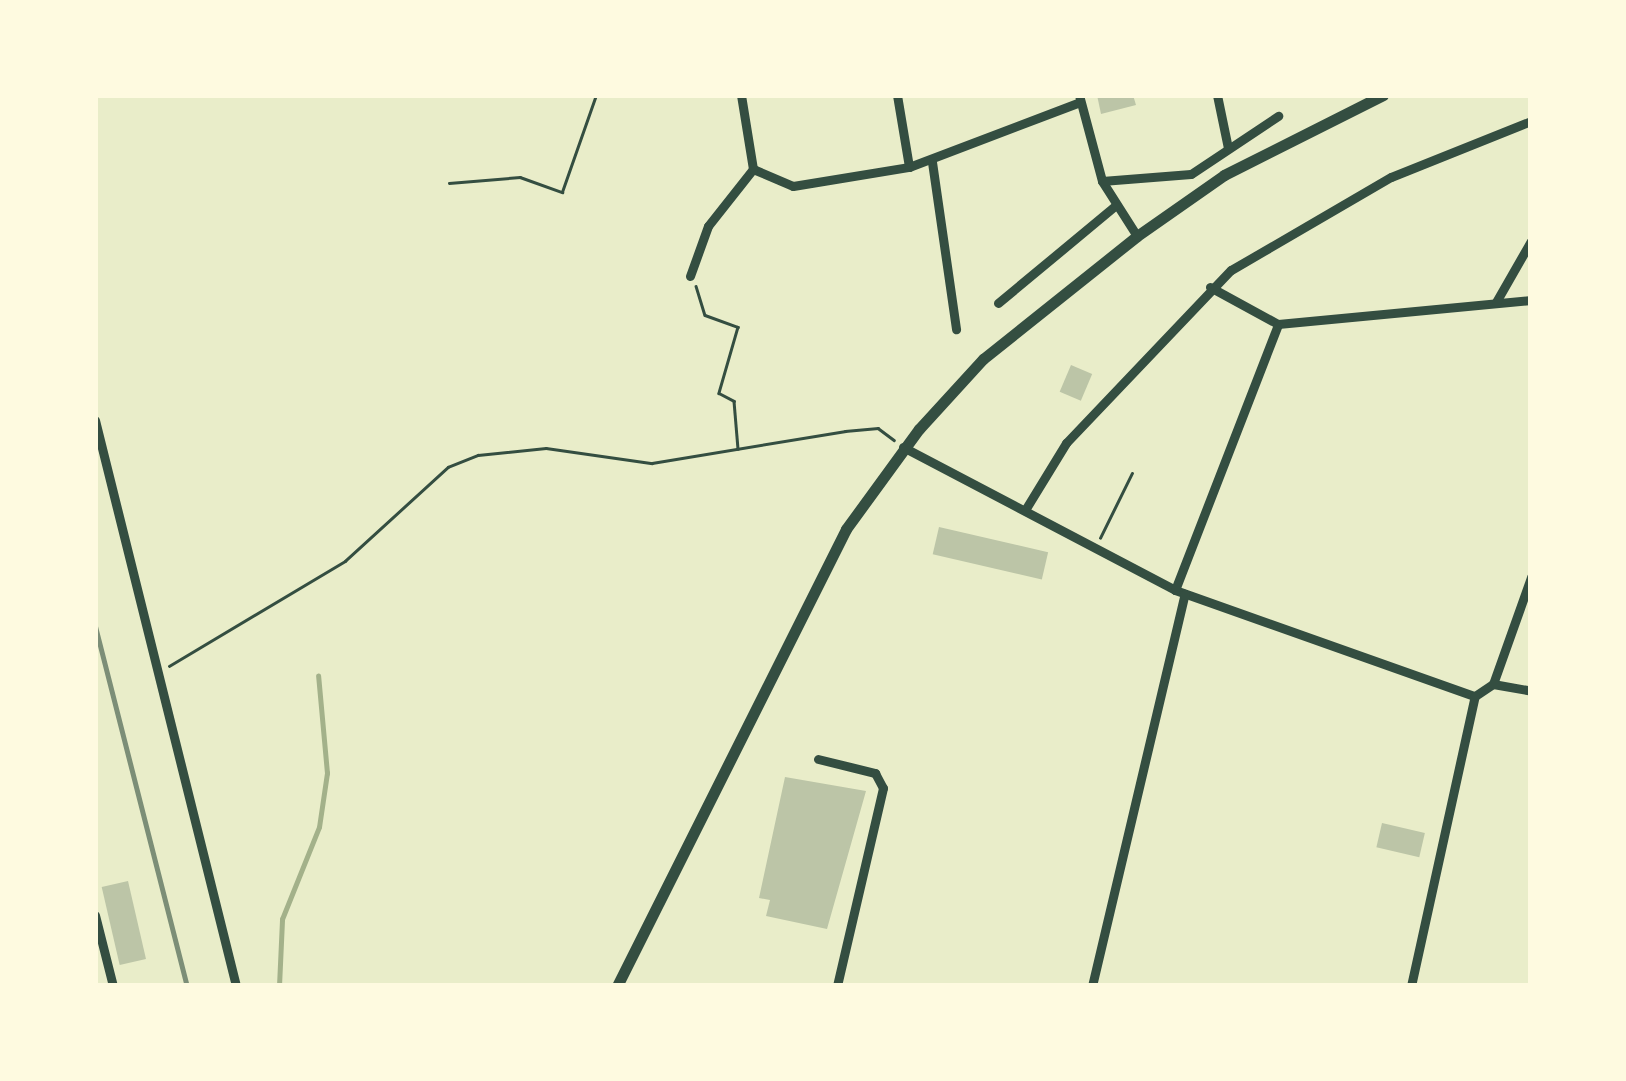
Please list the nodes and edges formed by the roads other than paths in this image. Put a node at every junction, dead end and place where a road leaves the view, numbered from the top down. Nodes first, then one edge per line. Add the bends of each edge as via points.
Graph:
1 (741, 95) edge
2 (897, 95) edge
3 (1217, 95) edge
4 (1382, 95) edge
5 (1080, 98) edge
6 (1278, 116) dead end
7 (1531, 120) edge
8 (1228, 148) junction
9 (932, 162) junction
10 (910, 167) junction
11 (752, 169) junction
12 (1102, 181) junction
13 (1115, 206) junction
14 (1136, 236) junction
15 (1531, 242) edge
16 (690, 276) road end
17 (1210, 288) junction
18 (1531, 300) edge
19 (1496, 302) junction
20 (998, 303) dead end
21 (1278, 324) junction
22 (956, 329) dead end
23 (95, 420) edge
24 (904, 446) junction
25 (1025, 510) junction
26 (1531, 577) edge
27 (1180, 592) junction
28 (1493, 684) junction
29 (1531, 691) edge
30 (1475, 696) junction
31 (818, 759) dead end
32 (95, 915) edge
33 (113, 986) edge
34 (236, 986) edge
35 (616, 986) edge
36 (837, 986) edge
37 (1092, 986) edge
38 (1411, 986) edge

1 - 11 street
2 - 10 street
3 - 8 street
4 - 14 street via 1224,175
5 - 9 street
5 - 12 street
6 - 8 street
7 - 17 street via 1392,177
8 - 12 street via 1191,174
9 - 10 street
9 - 22 street
10 - 11 street via 792,186
11 - 16 street via 708,226
12 - 13 street
13 - 14 street
13 - 20 street
14 - 24 street via 983,359
15 - 19 street
17 - 21 street
17 - 25 street via 1066,443
18 - 19 street
19 - 21 street
21 - 27 street
23 - 34 street
24 - 25 street
24 - 35 street via 846,529
25 - 27 street
26 - 28 street
27 - 30 street
27 - 37 street
28 - 29 street
28 - 30 street
30 - 38 street
31 - 36 street via 876,774 883,788
32 - 33 street

